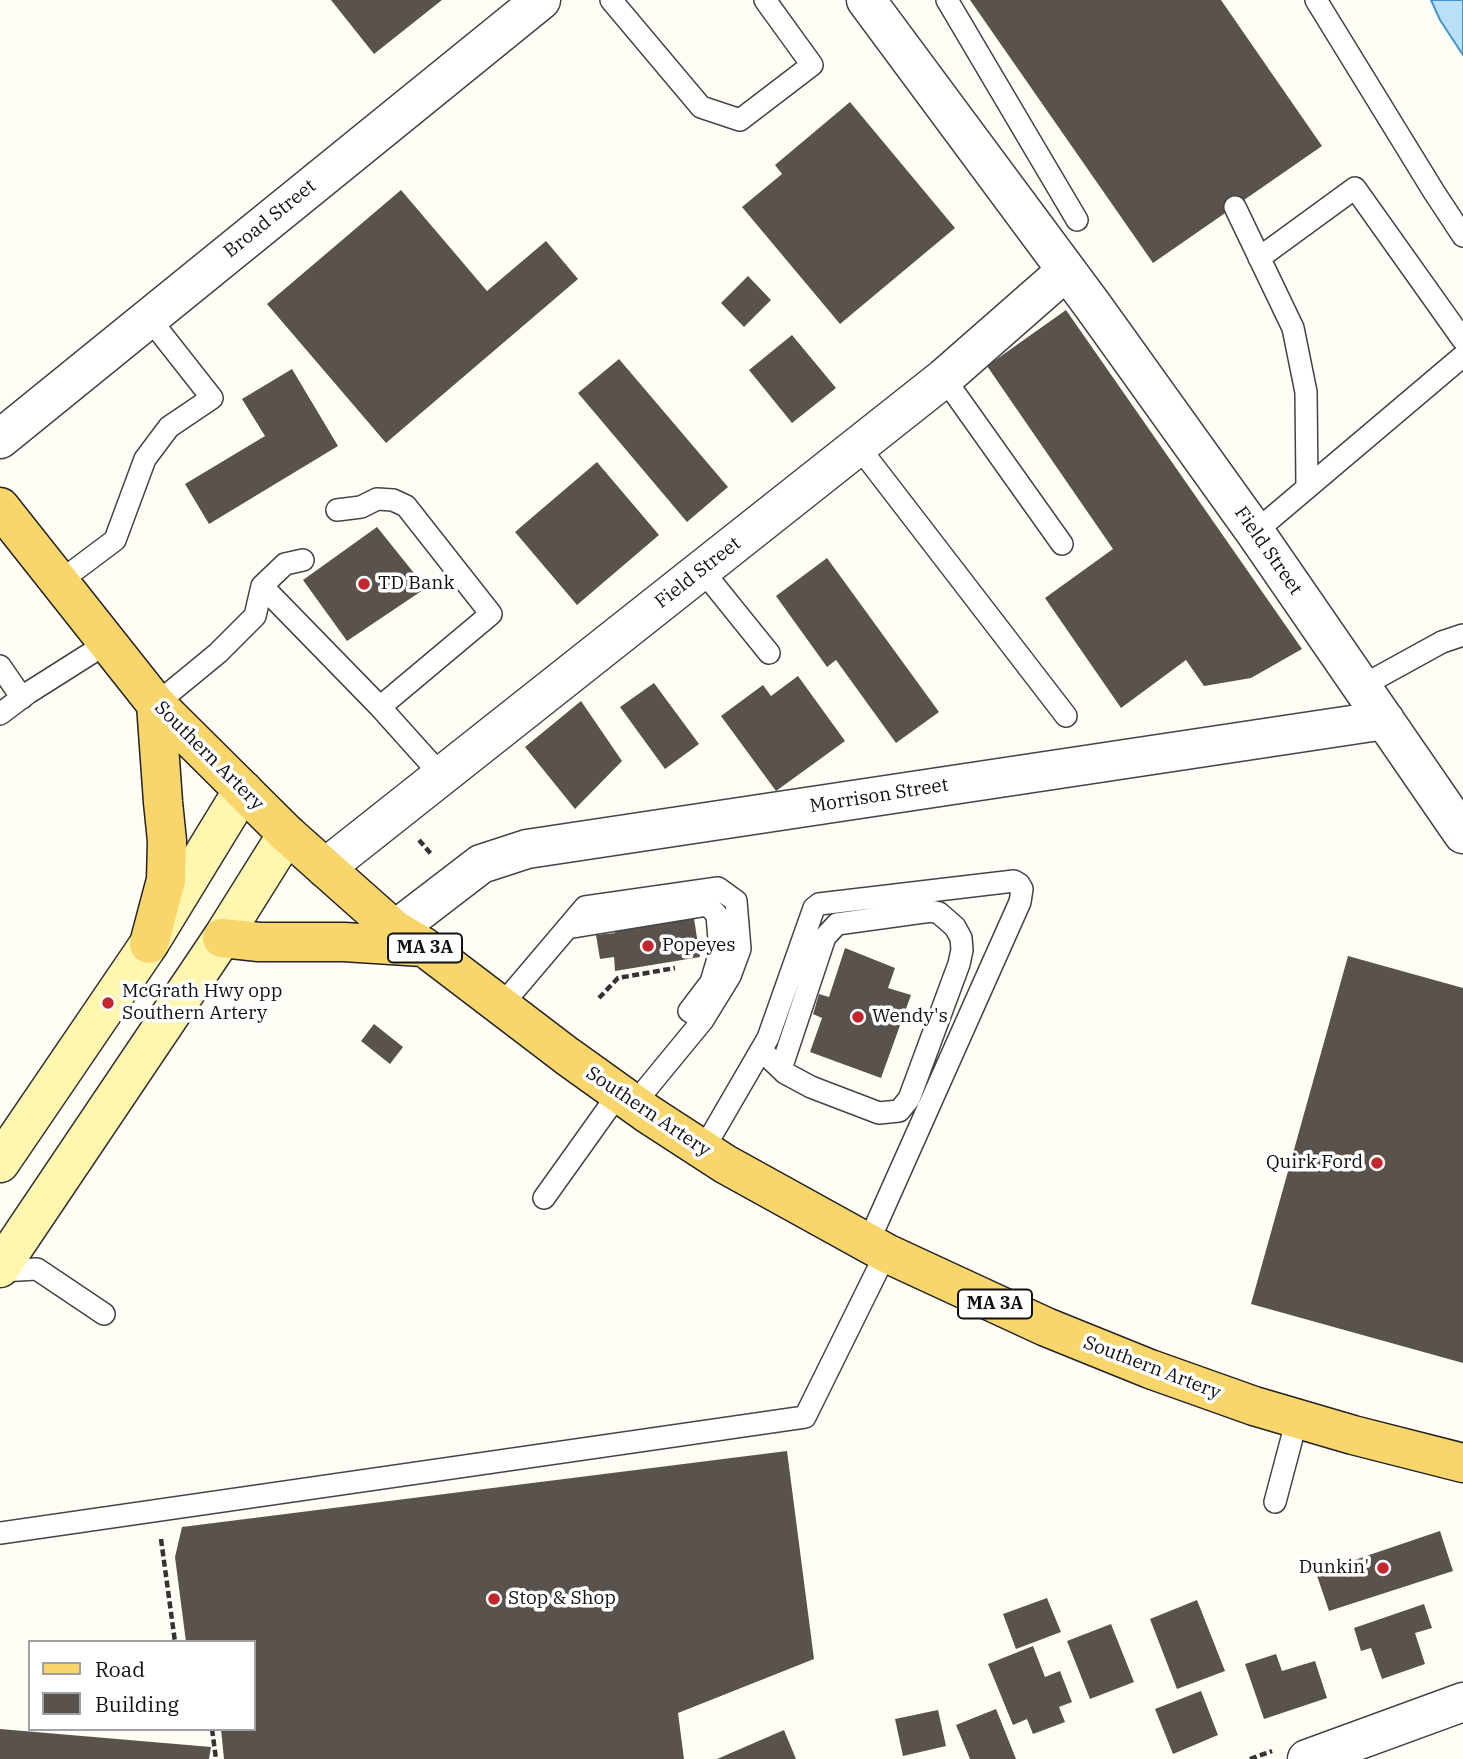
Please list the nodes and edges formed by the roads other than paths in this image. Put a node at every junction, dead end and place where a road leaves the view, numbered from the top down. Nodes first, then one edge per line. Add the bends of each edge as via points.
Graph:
1 (541, 0) edge
2 (611, 0) edge
3 (765, 0) edge
4 (866, 0) edge
5 (947, 0) edge
6 (1316, 0) edge
7 (1235, 207) dead end
8 (1077, 220) dead end
9 (1463, 236) edge
10 (1259, 258) junction
11 (1066, 271) junction
12 (149, 318) junction
13 (1463, 340) edge
14 (1463, 356) edge
15 (944, 378) junction
16 (0, 439) edge
17 (858, 446) junction
18 (1307, 487) junction
19 (0, 508) edge
20 (343, 518) dead end
21 (1255, 532) junction
22 (1062, 544) dead end
23 (293, 556) dead end
24 (702, 570) junction
25 (59, 582) junction
26 (262, 586) junction
27 (1463, 635) edge
28 (107, 643) junction
29 (769, 653) dead end
30 (0, 666) edge
31 (1362, 687) junction
32 (13, 698) edge
33 (156, 704) junction
34 (380, 707) junction
35 (0, 714) edge
36 (1066, 716) dead end
37 (1385, 720) junction
38 (441, 775) junction
39 (243, 790) junction
40 (287, 834) junction
41 (1463, 834) edge
42 (325, 868) junction
43 (222, 939) junction
44 (410, 939) junction
45 (149, 944) junction
46 (501, 1006) junction
47 (761, 1050) junction
48 (781, 1069) junction
49 (626, 1098) junction
50 (899, 1111) junction
51 (922, 1122) junction
52 (704, 1150) junction
53 (0, 1163) edge
54 (544, 1198) dead end
55 (877, 1248) junction
56 (0, 1269) edge
57 (104, 1314) dead end
58 (1297, 1419) junction
59 (1463, 1463) edge
60 (1275, 1502) dead end
61 (0, 1533) edge
62 (1463, 1702) edge
63 (1307, 1759) edge

1 - 12 street, Broad Street
2 - 3 lane via 701,107 740,120 812,65
4 - 11 street, Field Street
5 - 8 lane
6 - 9 lane
7 - 10 lane
10 - 13 lane via 1355,188
10 - 18 lane via 1293,328 1307,392
11 - 15 street, Field Street
11 - 21 street, Field Street
12 - 16 street, Broad Street
12 - 25 lane via 212,398 169,427 145,459 115,540
14 - 18 lane
15 - 17 street, Field Street
15 - 22 lane
17 - 24 street, Field Street
17 - 36 lane
18 - 21 lane
19 - 25 main road, Southern Artery / MA 3A
20 - 34 lane via 377,499 406,506 491,614
21 - 31 street, Field Street
23 - 26 lane
24 - 29 lane
24 - 38 street, Field Street
25 - 28 main road, Southern Artery / MA 3A
26 - 33 lane via 255,616
26 - 34 lane
27 - 31 lane
28 - 32 lane
28 - 33 main road, Southern Artery / MA 3A
30 - 32 lane
31 - 37 street, Field Street
32 - 35 lane
33 - 39 main road, Southern Artery / MA 3A
33 - 45 main road via 166,880
34 - 38 lane
37 - 41 street, Field Street
37 - 44 street, Morrison Street via 527,849 481,864
38 - 42 street, Field Street
39 - 40 main road, Southern Artery / MA 3A
39 - 45 main road
40 - 42 main road, Southern Artery / MA 3A
40 - 43 main road
42 - 44 main road, Southern Artery / MA 3A
43 - 44 main road
43 - 56 main road
44 - 46 main road, Southern Artery / MA 3A
45 - 53 main road
46 - 49 main road, Southern Artery / MA 3A
46 - 49 lane via 584,907 718,888 736,901 740,949 730,976 703,1020
47 - 48 lane
47 - 51 lane via 819,904 1014,881 1022,889 1020,902
47 - 52 lane
48 - 50 lane via 811,1087 879,1113
48 - 50 lane via 825,937 837,924 939,913 955,927 962,950 909,1099
49 - 52 main road, Southern Artery / MA 3A
49 - 54 lane
50 - 51 lane
51 - 55 lane
52 - 55 main road, Southern Artery / MA 3A
55 - 58 main road, Southern Artery / MA 3A via 1059,1333
55 - 61 lane via 805,1417
56 - 57 lane via 37,1269
58 - 59 main road, Southern Artery / MA 3A
58 - 60 lane
62 - 63 street

